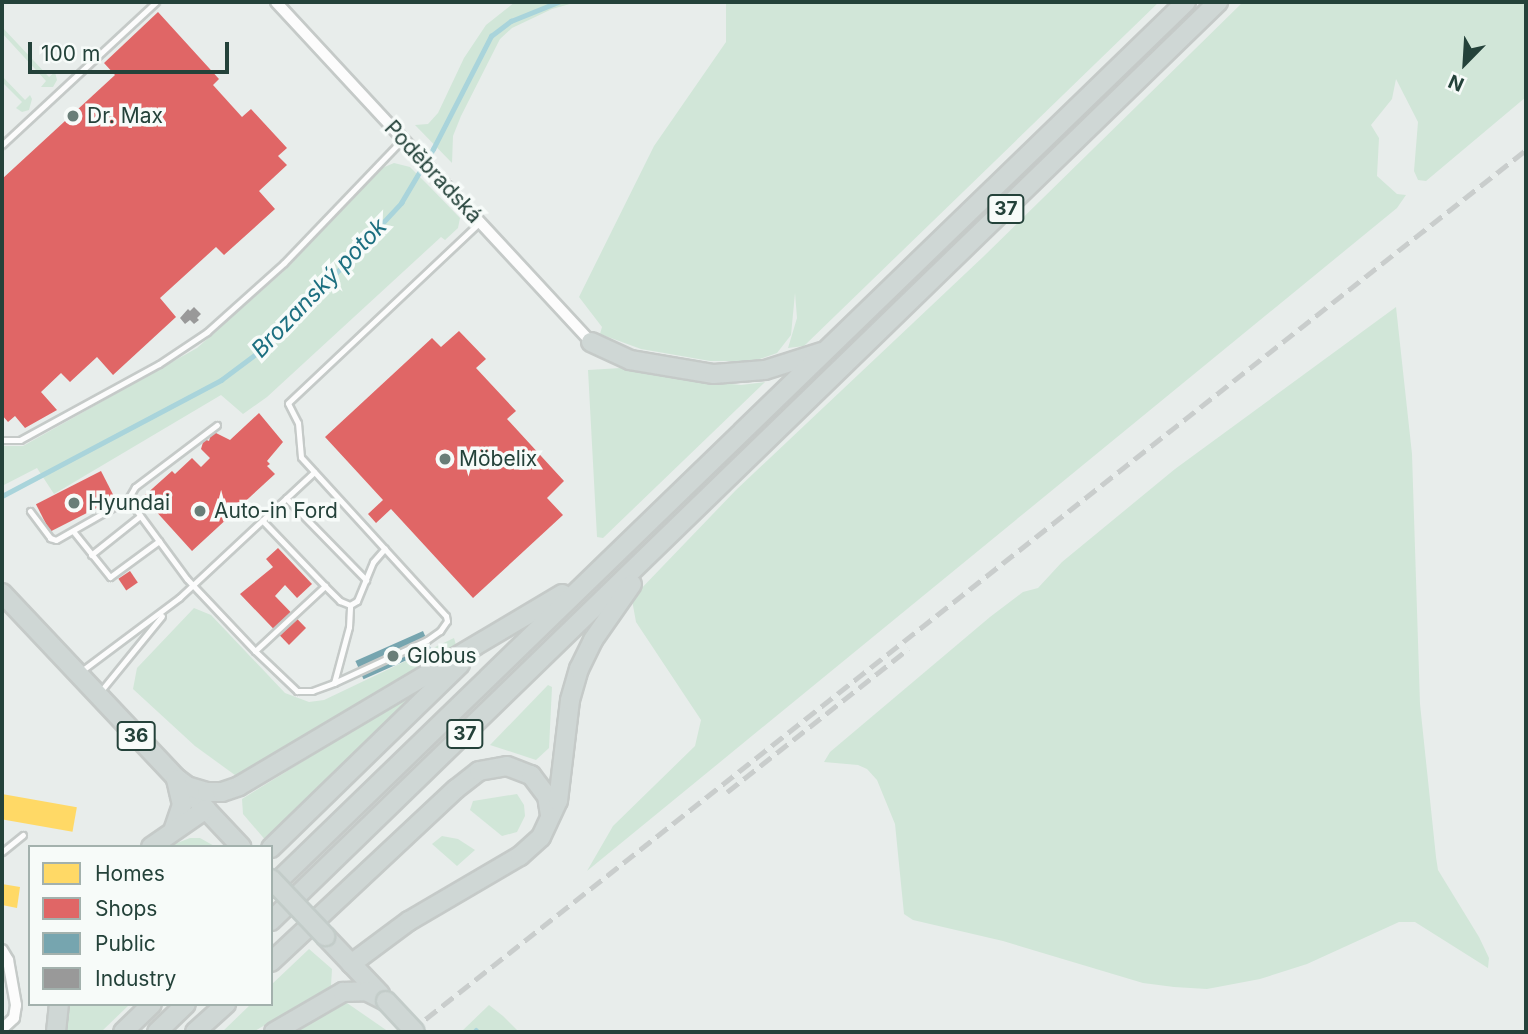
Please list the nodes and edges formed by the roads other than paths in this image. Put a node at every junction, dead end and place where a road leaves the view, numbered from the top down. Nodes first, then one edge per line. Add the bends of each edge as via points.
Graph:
1 (156, 2) edge
2 (276, 2) edge
3 (1186, 2) edge
4 (1218, 2) edge
5 (403, 139) junction
6 (2, 145) edge
7 (480, 222) junction
8 (591, 342) joint
9 (828, 350) junction
10 (216, 425) dead end
11 (2, 440) edge
12 (314, 472) junction
13 (286, 498) junction
14 (128, 499) junction
15 (30, 511) dead end
16 (140, 516) junction
17 (262, 520) junction
18 (74, 531) junction
19 (159, 541) junction
20 (658, 547) junction
21 (386, 548) junction
22 (91, 555) junction
23 (599, 569) junction
24 (366, 580) junction
25 (193, 586) junction
26 (325, 586) junction
27 (2, 593) edge
28 (179, 598) junction
29 (350, 605) junction
30 (480, 645) junction
31 (255, 650) junction
32 (78, 674) junction
33 (334, 683) junction
34 (97, 695) junction
35 (175, 777) junction
36 (206, 809) junction
37 (173, 831) junction
38 (23, 835) dead end
39 (541, 838) junction
40 (154, 845) edge
41 (239, 845) edge
42 (273, 846) edge
43 (2, 852) edge
44 (273, 881) edge
45 (273, 886) edge
46 (273, 920) edge
47 (2, 950) edge
48 (273, 960) edge
49 (351, 964) junction
50 (386, 1001) junction
51 (59, 1006) edge
52 (150, 1006) edge
53 (184, 1006) edge
54 (224, 1006) edge
55 (2, 1029) edge
56 (56, 1032) edge
57 (123, 1032) edge
58 (157, 1032) edge
59 (195, 1032) edge
60 (274, 1032) edge
61 (415, 1032) edge

1 - 6 lane
2 - 5 street, Poděbradská
3 - 9 main road, 37
4 - 20 main road, 37
5 - 7 street, Poděbradská
5 - 11 lane via 284,263 207,332 159,364 20,440
7 - 8 street, Poděbradská
7 - 12 lane via 289,400 299,430 299,453
8 - 9 main road via 630,360 714,374 765,370
9 - 23 main road, 37
10 - 14 lane via 135,487
12 - 13 lane
12 - 21 lane
13 - 17 lane
13 - 24 lane
14 - 16 lane
14 - 18 lane
15 - 18 lane via 53,540
16 - 19 lane
16 - 22 lane
17 - 25 lane
17 - 26 lane
18 - 22 lane
19 - 22 lane via 112,577
19 - 25 lane
20 - 39 main road via 601,627 579,669 570,700 558,801
20 - 46 main road, 37
21 - 24 lane via 373,562
21 - 33 lane via 447,621 427,640
23 - 30 main road
23 - 45 main road, 37
24 - 29 lane via 357,601
25 - 28 lane
25 - 31 lane
26 - 29 lane
26 - 31 lane
27 - 32 main road, 36
28 - 32 lane
28 - 34 lane
29 - 33 lane
30 - 35 main road via 234,788 202,791
30 - 42 main road
31 - 33 lane via 297,691
32 - 34 main road, 36
34 - 35 main road, 36
35 - 36 main road, 36
35 - 37 main road via 182,805
36 - 37 main road
36 - 41 main road, 36
37 - 40 main road
38 - 43 lane
39 - 48 main road via 550,811 538,780 516,767 479,771
39 - 49 main road via 520,856 409,921
44 - 49 main road, bridge
47 - 55 street via 16,1005 11,1022
49 - 50 main road
50 - 60 main road via 366,990 343,992
50 - 61 main road, bridge
51 - 56 main road
52 - 57 main road
53 - 58 main road
54 - 59 main road

